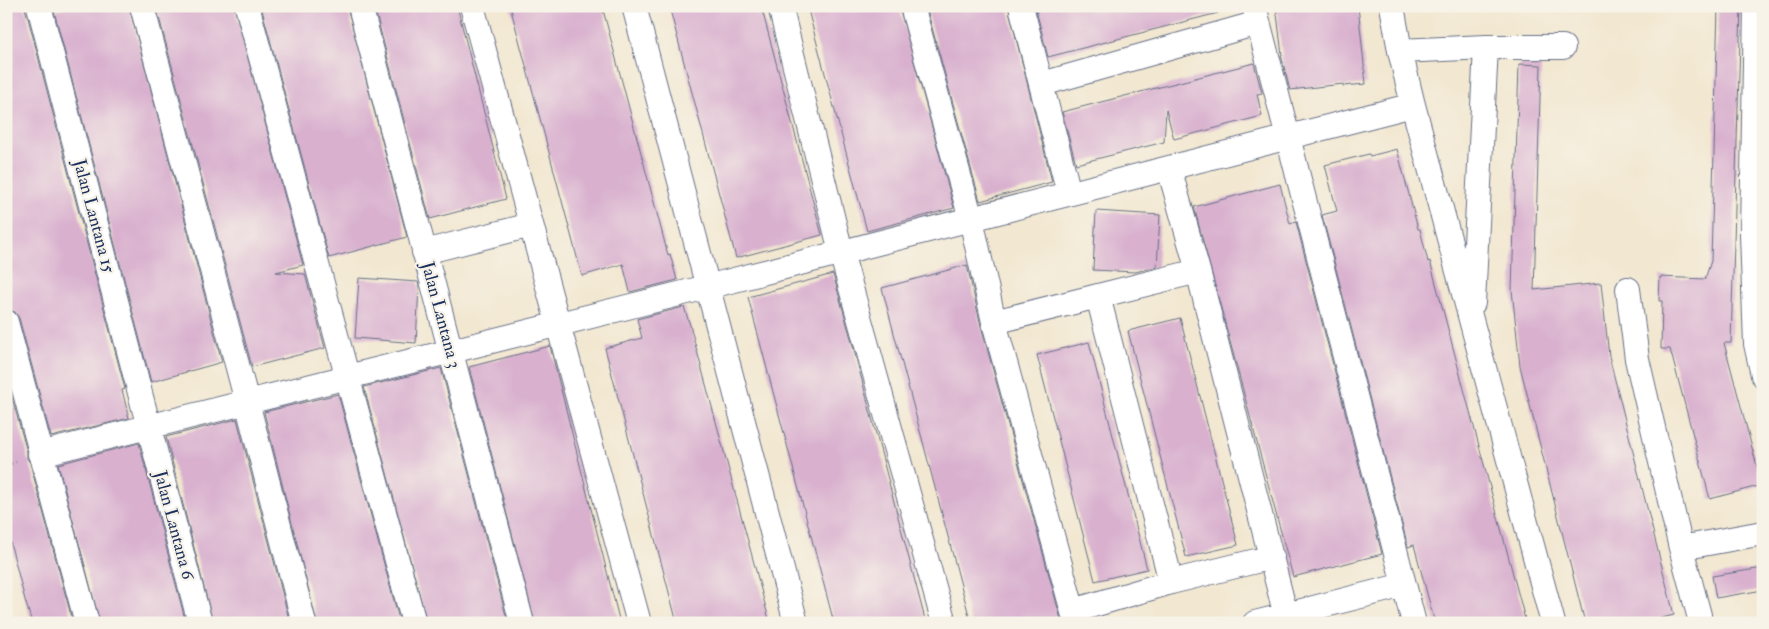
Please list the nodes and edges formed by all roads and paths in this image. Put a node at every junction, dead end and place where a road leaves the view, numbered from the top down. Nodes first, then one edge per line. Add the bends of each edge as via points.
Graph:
1 (40, 6) edge
2 (142, 6) edge
3 (246, 6) edge
4 (360, 6) edge
5 (472, 6) edge
6 (634, 6) edge
7 (780, 6) edge
8 (912, 6) edge
9 (1022, 6) edge
10 (1392, 6) edge
11 (1758, 10) edge
12 (1256, 15) edge
13 (1486, 47) junction
14 (1563, 47) dead end
15 (1400, 51) junction
16 (1042, 84) junction
17 (1413, 105) junction
18 (1758, 132) edge
19 (1288, 137) junction
20 (1169, 168) junction
21 (1069, 193) junction
22 (971, 219) junction
23 (532, 225) junction
24 (1758, 233) edge
25 (424, 252) junction
26 (842, 252) junction
27 (1198, 271) junction
28 (707, 286) junction
29 (1628, 289) dead end
30 (1098, 296) junction
31 (6, 322) edge
32 (994, 322) junction
33 (559, 324) junction
34 (1472, 326) junction
35 (1759, 343) edge
36 (450, 351) junction
37 (1763, 375) edge
38 (347, 377) junction
39 (247, 402) junction
40 (148, 427) junction
41 (40, 454) junction
42 (1763, 533) edge
43 (1681, 548) junction
44 (1272, 556) junction
45 (1171, 582) junction
46 (1404, 585) junction
47 (1698, 615) dead end
48 (1286, 616) junction
49 (1075, 617) edge
50 (87, 623) edge
51 (200, 623) edge
52 (304, 623) edge
53 (414, 623) edge
54 (522, 623) edge
55 (640, 623) edge
56 (796, 623) edge
57 (944, 623) edge
58 (1255, 623) edge
59 (1414, 623) edge
60 (1553, 623) edge

1 - 40 street, Jalan Lantana 15
2 - 39 street
3 - 38 street
4 - 25 street, Jalan Lantana 3
5 - 23 street
6 - 28 street
7 - 26 street
8 - 22 street
9 - 16 street
10 - 15 street
11 - 18 street
12 - 16 street
12 - 19 street
13 - 14 street
13 - 15 street
13 - 34 street
15 - 17 street
16 - 21 street
17 - 19 street
17 - 34 street
18 - 24 street
19 - 20 street
19 - 46 street
20 - 21 street
20 - 27 street
21 - 22 street
22 - 26 street
22 - 32 street
23 - 25 street
23 - 33 street
24 - 35 street
25 - 36 street, Jalan Lantana 3
26 - 28 street
26 - 57 street
27 - 30 street
27 - 44 street
28 - 33 street
28 - 56 street
29 - 43 street via 1637,359
30 - 32 street
30 - 45 street
31 - 41 street
32 - 49 street
33 - 36 street
33 - 55 street
34 - 60 street
35 - 37 street
36 - 38 street
36 - 54 street, Jalan Lantana 3
38 - 39 street
38 - 53 street
39 - 40 street
39 - 52 street
40 - 41 street
40 - 51 street, Jalan Lantana 6
41 - 50 street
42 - 43 street
43 - 47 street
44 - 45 street
44 - 48 street
45 - 49 street
46 - 48 street
46 - 59 street
48 - 58 street

